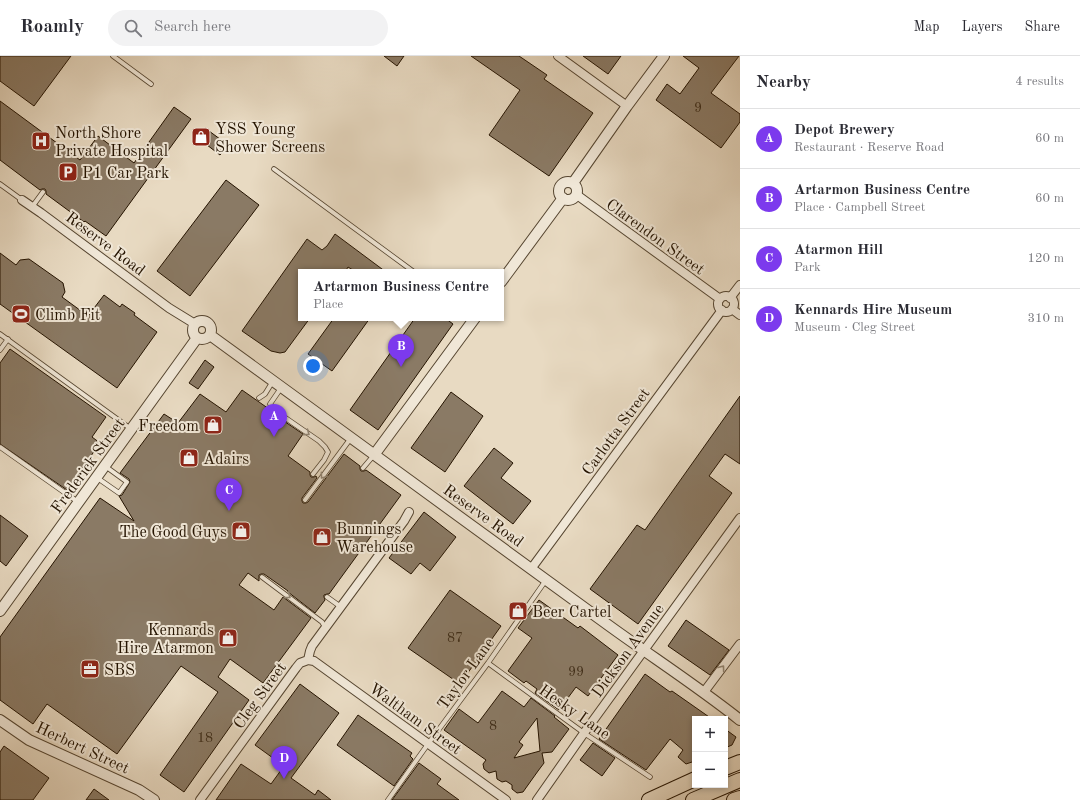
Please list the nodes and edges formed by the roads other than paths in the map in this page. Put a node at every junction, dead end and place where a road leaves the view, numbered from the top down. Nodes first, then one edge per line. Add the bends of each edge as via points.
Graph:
1 (113, 56) edge
2 (558, 56) edge
3 (664, 56) edge
4 (151, 84) dead end
5 (627, 106) junction
6 (274, 169) dead end
7 (573, 183) junction
8 (0, 184) edge
9 (43, 192) dead end
10 (576, 196) junction
11 (563, 198) junction
12 (22, 200) joint
13 (32, 207) junction
14 (410, 269) edge
15 (504, 278) edge
16 (740, 285) edge
17 (730, 298) junction
18 (720, 299) junction
19 (732, 309) junction
20 (722, 310) junction
21 (740, 315) edge
22 (473, 321) edge
23 (196, 324) junction
24 (0, 334) edge
25 (210, 335) junction
26 (197, 338) junction
27 (8, 339) junction
28 (0, 350) edge
29 (277, 384) junction
30 (259, 398) dead end
31 (132, 429) junction
32 (350, 438) junction
33 (0, 447) edge
34 (374, 455) junction
35 (105, 466) junction
36 (363, 468) dead end
37 (313, 474) dead end
38 (96, 478) junction
39 (305, 500) dead end
40 (78, 503) junction
41 (408, 512) dead end
42 (740, 518) edge
43 (531, 569) junction
44 (262, 577) dead end
45 (547, 580) junction
46 (327, 597) dead end
47 (341, 607) junction
48 (0, 611) edge
49 (326, 628) junction
50 (740, 644) edge
51 (644, 651) junction
52 (308, 660) junction
53 (488, 663) junction
54 (704, 692) junction
55 (0, 720) edge
56 (740, 720) edge
57 (584, 732) junction
58 (428, 744) junction
59 (740, 762) edge
60 (728, 767) edge
61 (650, 777) dead end
62 (692, 780) edge
63 (740, 780) edge
64 (740, 798) edge
65 (154, 800) edge
66 (200, 800) edge
67 (388, 800) edge
68 (506, 800) edge
69 (537, 800) edge
70 (649, 800) edge
71 (693, 800) edge
72 (734, 800) edge

1 - 4 lane
2 - 5 street
3 - 5 street
5 - 7 street
6 - 14 lane
7 - 10 street via 577,187
7 - 11 street via 567,181 562,184 559,193
8 - 12 lane, Reserve Road
9 - 13 lane
10 - 11 street via 572,200
10 - 18 street, Clarendon Street
11 - 15 street
12 - 13 street, Reserve Road
13 - 23 street, Reserve Road via 169,308
16 - 17 street
17 - 18 street via 725,296
17 - 19 street via 734,304
18 - 20 street via 718,306
19 - 20 street via 727,312
19 - 21 street
20 - 43 street, Carlotta Street
22 - 34 street
23 - 25 street via 201,321 209,324
23 - 26 street via 193,330
24 - 27 lane
25 - 26 street via 203,339
25 - 29 street, Reserve Road
26 - 31 street, Frederick Street
27 - 28 lane
27 - 31 lane
29 - 30 lane
29 - 32 street, Reserve Road
29 -> 37 lane via 270,404 274,410 319,441 328,452
31 - 35 street, Frederick Street
32 - 34 street, Reserve Road
32 -> 39 lane
33 - 40 lane
34 - 36 lane
34 - 43 street, Reserve Road
35 - 38 street, Frederick Street
35 - 38 lane via 127,482 118,493
38 - 40 street, Frederick Street
40 - 48 street, Frederick Street
41 - 47 street, Cleg Street
42 - 51 street, Dickson Avenue
43 - 45 street, Reserve Road
44 -> 49 lane via 322,622
45 - 51 street, Reserve Road
45 - 53 lane, Taylor Lane
46 - 47 lane
47 - 49 street, Cleg Street
49 - 52 street, Cleg Street via 312,646
54 -> 50 street
51 - 54 street, Reserve Road
51 - 57 street, Dickson Avenue
52 - 58 street, Waltham Street via 314,661
52 - 66 street, Cleg Street via 296,668
53 - 57 lane, Hesky Lane
53 - 58 lane, Taylor Lane
54 - 56 street, Reserve Road
55 - 65 street, Herbert Street via 29,740 138,790
57 - 61 lane, Hesky Lane
57 - 69 street, Dickson Avenue
58 - 67 lane, Taylor Lane
58 - 68 street, Waltham Street
59 - 60 highway
62 - 70 highway
63 - 71 highway
64 - 72 highway

